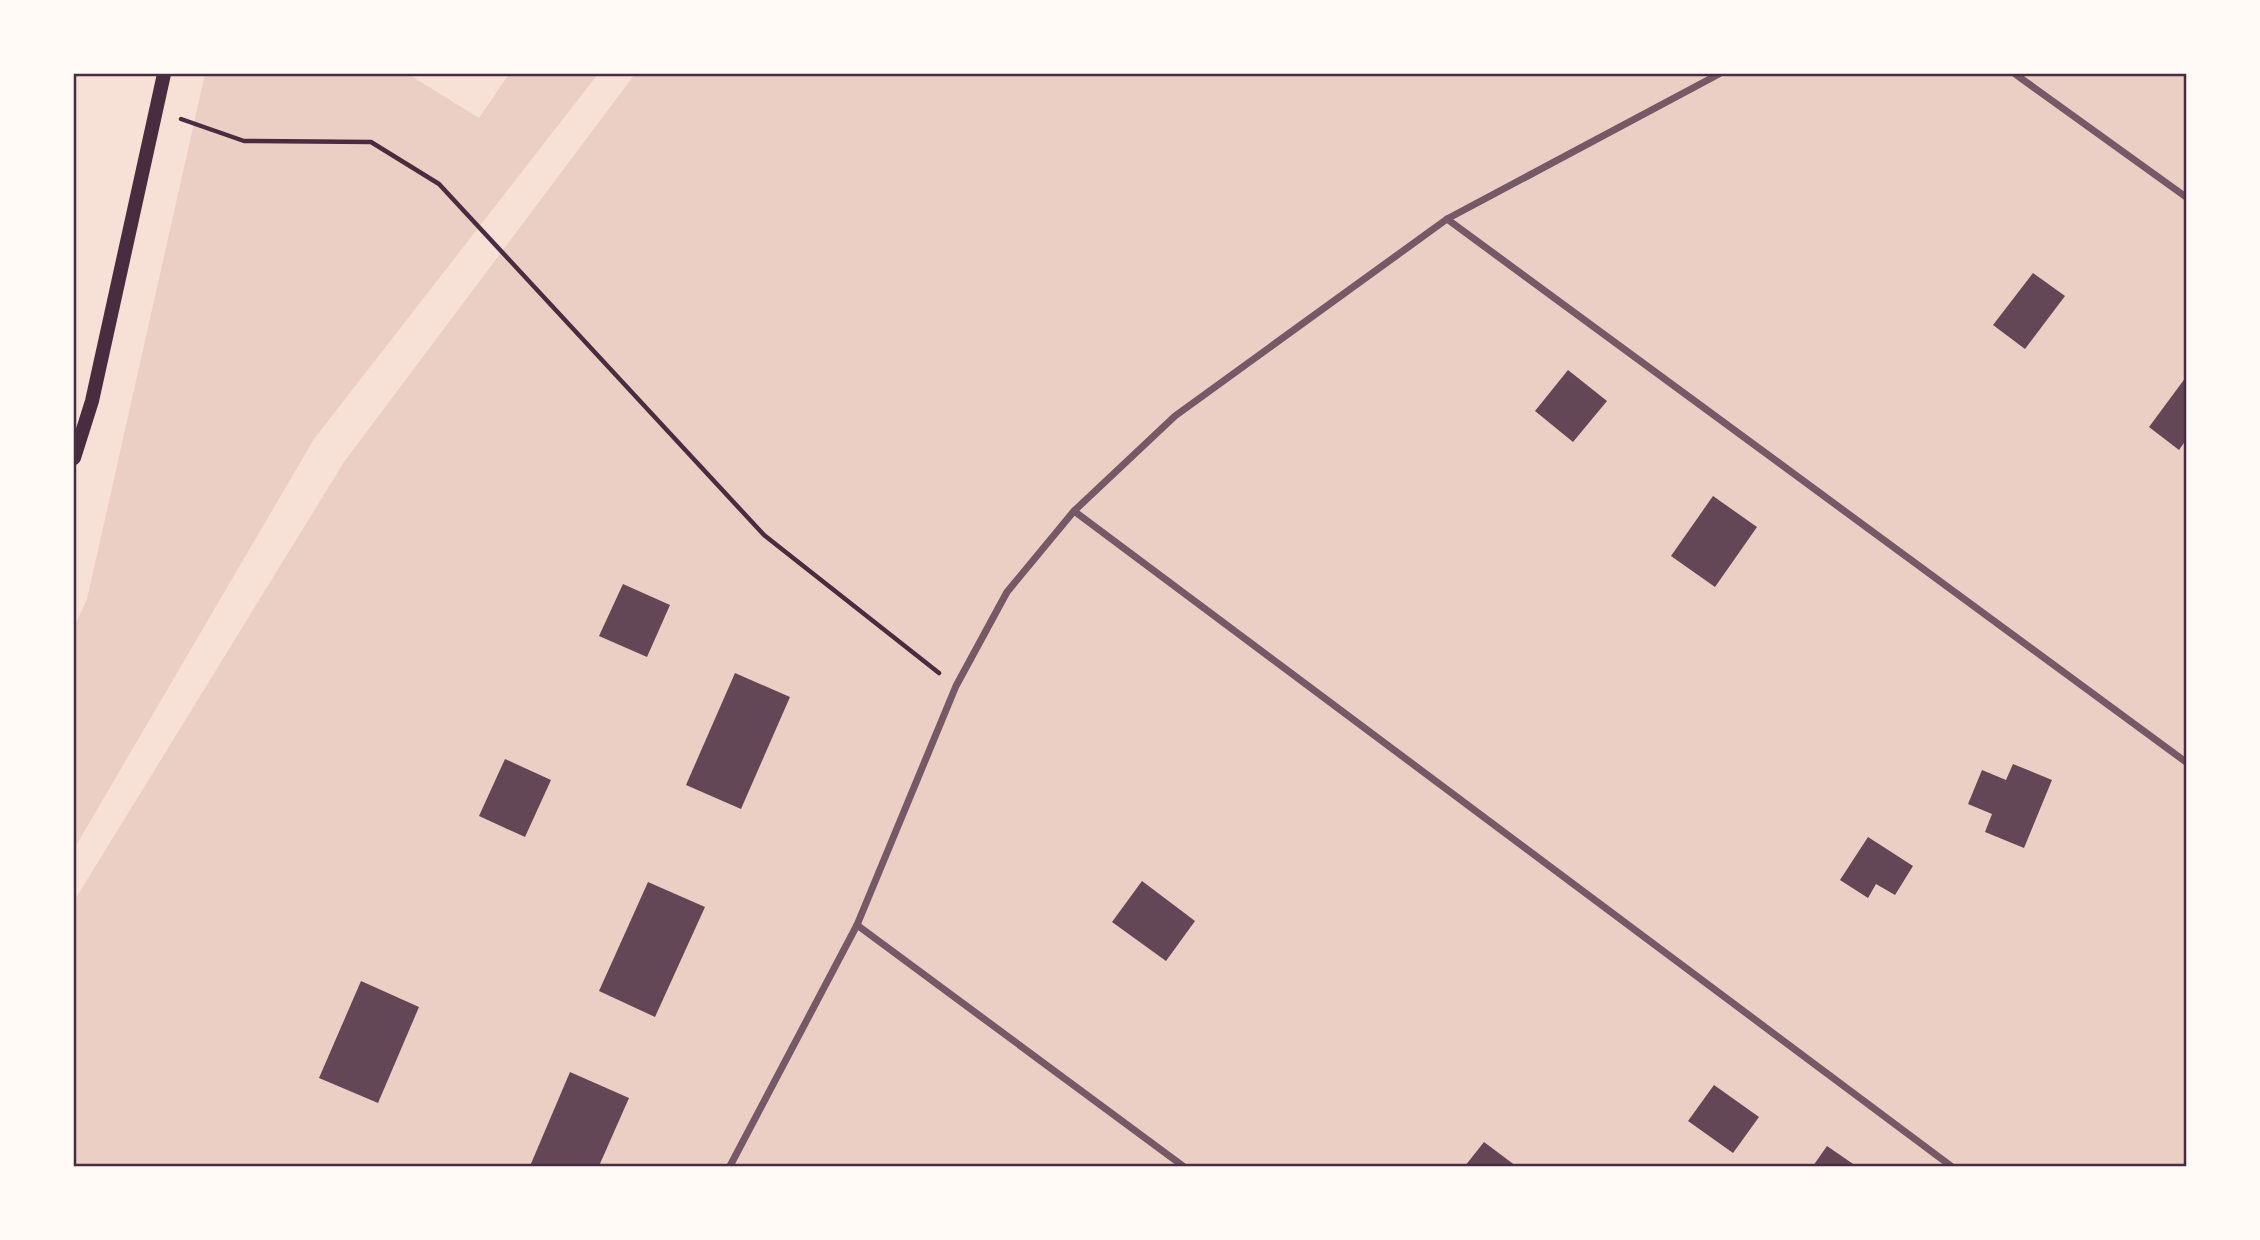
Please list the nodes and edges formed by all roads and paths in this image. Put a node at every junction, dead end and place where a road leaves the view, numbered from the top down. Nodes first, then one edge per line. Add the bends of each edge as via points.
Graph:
1 (164, 74) edge
2 (1718, 74) edge
3 (2015, 74) edge
4 (157, 110) junction
5 (2186, 197) edge
6 (1447, 219) junction
7 (74, 458) edge
8 (1074, 510) junction
9 (956, 686) junction
10 (2186, 762) edge
11 (857, 925) junction
12 (730, 1167) edge
13 (1183, 1167) edge
14 (1951, 1167) edge

1 - 4 main road
2 - 6 street
3 - 5 street
4 - 7 main road via 92,401
4 - 9 path via 244,141 371,142 439,184 764,534
6 - 8 street via 1175,416
6 - 10 street
8 - 9 street via 1007,592
8 - 14 street
9 - 11 street
11 - 12 street
11 - 13 street

